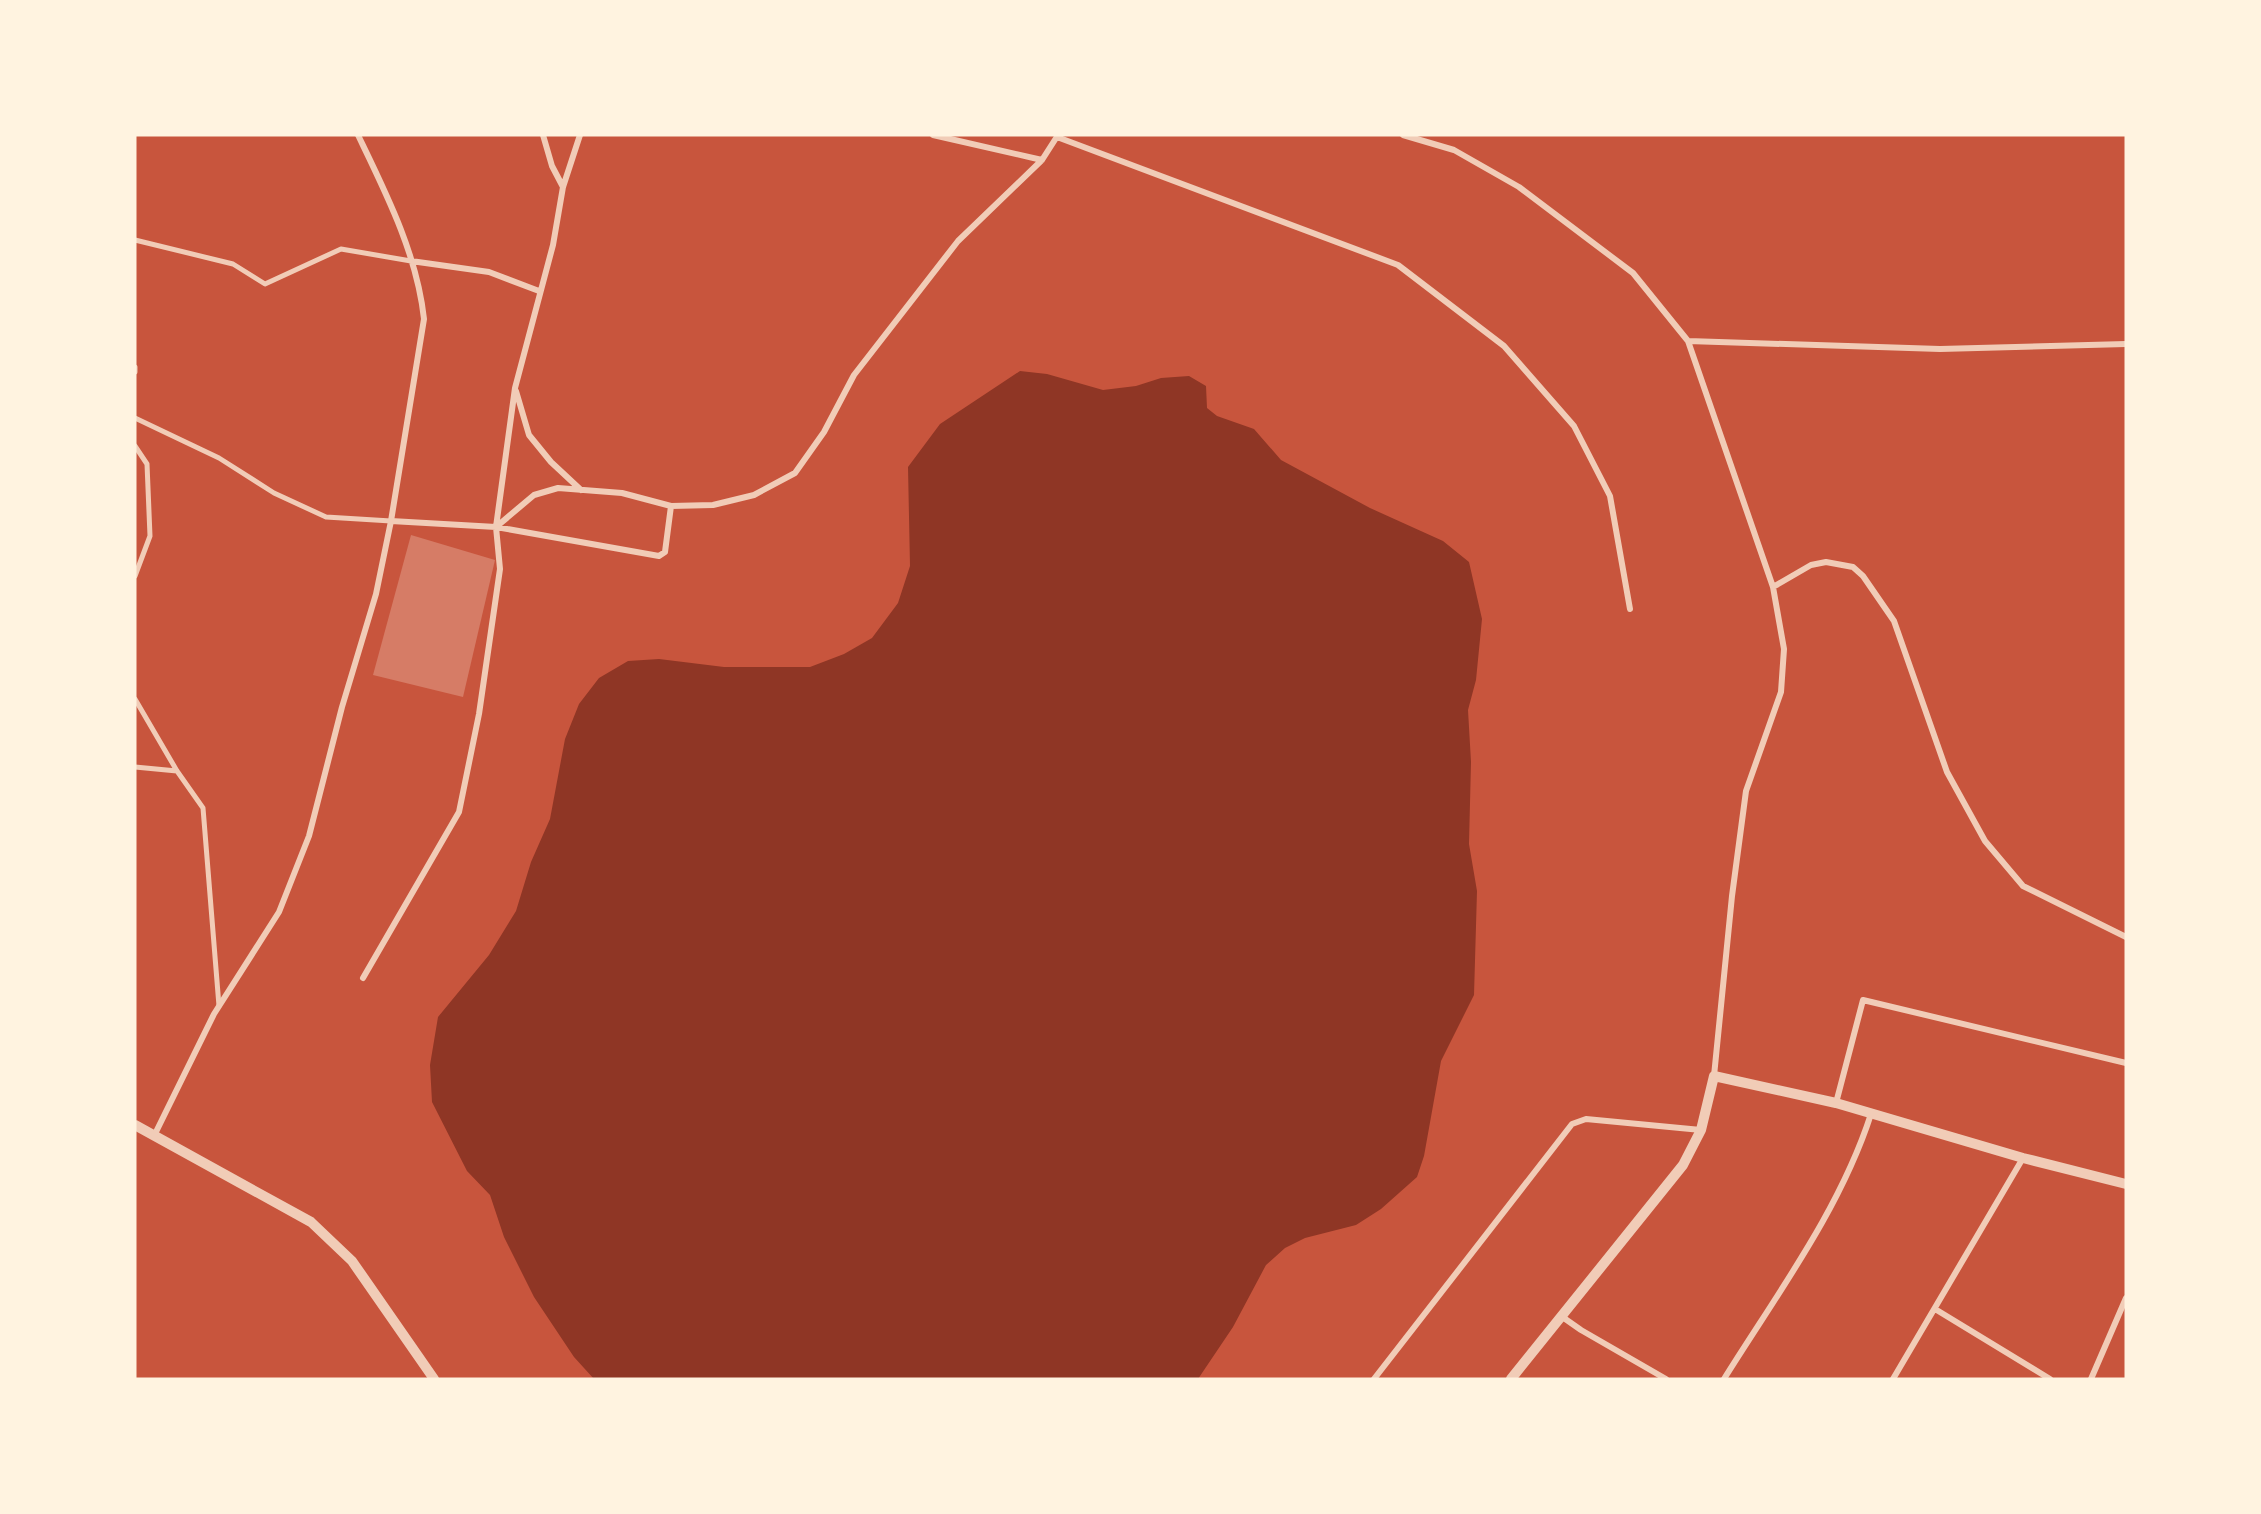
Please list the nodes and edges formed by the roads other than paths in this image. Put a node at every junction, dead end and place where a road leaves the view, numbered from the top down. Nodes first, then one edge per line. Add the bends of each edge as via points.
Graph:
1 (358, 135) edge
2 (543, 135) edge
3 (580, 135) edge
4 (933, 135) edge
5 (1403, 135) edge
6 (1057, 136) edge
7 (1042, 160) junction
8 (563, 187) junction
9 (135, 240) edge
10 (411, 261) junction
11 (539, 291) junction
12 (1688, 341) junction
13 (2126, 344) edge
14 (515, 388) junction
15 (135, 418) edge
16 (135, 446) edge
17 (582, 490) junction
18 (670, 506) junction
19 (391, 521) junction
20 (496, 527) junction
21 (135, 576) edge
22 (1773, 587) junction
23 (1630, 609) dead end
24 (135, 699) edge
25 (135, 767) edge
26 (177, 771) junction
27 (2126, 937) edge
28 (363, 978) dead end
29 (219, 1006) junction
30 (2126, 1063) edge
31 (1714, 1076) junction
32 (1836, 1103) junction
33 (1871, 1114) junction
34 (135, 1125) edge
35 (1701, 1130) junction
36 (154, 1136) junction
37 (2023, 1158) junction
38 (2126, 1184) edge
39 (2126, 1298) edge
40 (1935, 1309) junction
41 (1562, 1316) junction
42 (434, 1379) edge
43 (1374, 1379) edge
44 (1511, 1379) edge
45 (1666, 1379) edge
46 (1724, 1379) edge
47 (1893, 1379) edge
48 (2050, 1379) edge
49 (2091, 1379) edge

1 - 10 street via 391,204
2 - 8 street
3 - 8 street
4 - 7 street
5 - 12 street via 1454,150 1519,187 1634,273
6 - 7 street
6 - 23 street via 1398,265 1504,346 1574,426 1610,496
7 - 18 street via 958,241 854,375 824,432 795,473 744,498 713,505
8 - 11 street via 553,245
9 - 10 street via 233,264 265,284 341,249
10 - 11 street via 489,272
10 - 19 street via 422,292 424,319
11 - 14 street
12 - 13 street via 1940,349
12 - 22 street
14 - 17 street via 529,435 550,462
14 - 20 street
15 - 19 street via 219,458 274,493 326,517
16 - 21 street via 147,464 150,536
17 - 18 street via 622,493
17 - 20 street via 558,488 534,495
18 - 20 street via 665,552 659,556
19 - 20 street
19 - 29 street via 376,594 309,836 279,912
20 - 28 street via 500,569 479,714 459,812
22 - 27 street via 1811,565 1826,562 1853,567 1863,576 1893,621 1947,772 1985,841 2023,886
22 - 31 street via 1784,649 1780,692 1746,791
24 - 26 street
25 - 26 street
26 - 29 street via 203,808
29 - 36 street
30 - 32 street via 1863,999
31 - 32 street
31 - 35 street
32 - 33 street
33 - 37 street
33 - 46 street via 1857,1157 1815,1234
34 - 36 street
35 - 41 street via 1683,1165
35 - 43 street via 1586,1119 1572,1124
36 - 42 street via 312,1222 352,1262
37 - 38 street
37 - 40 street
39 - 49 street
40 - 47 street
40 - 48 street
41 - 44 street
41 - 45 street

